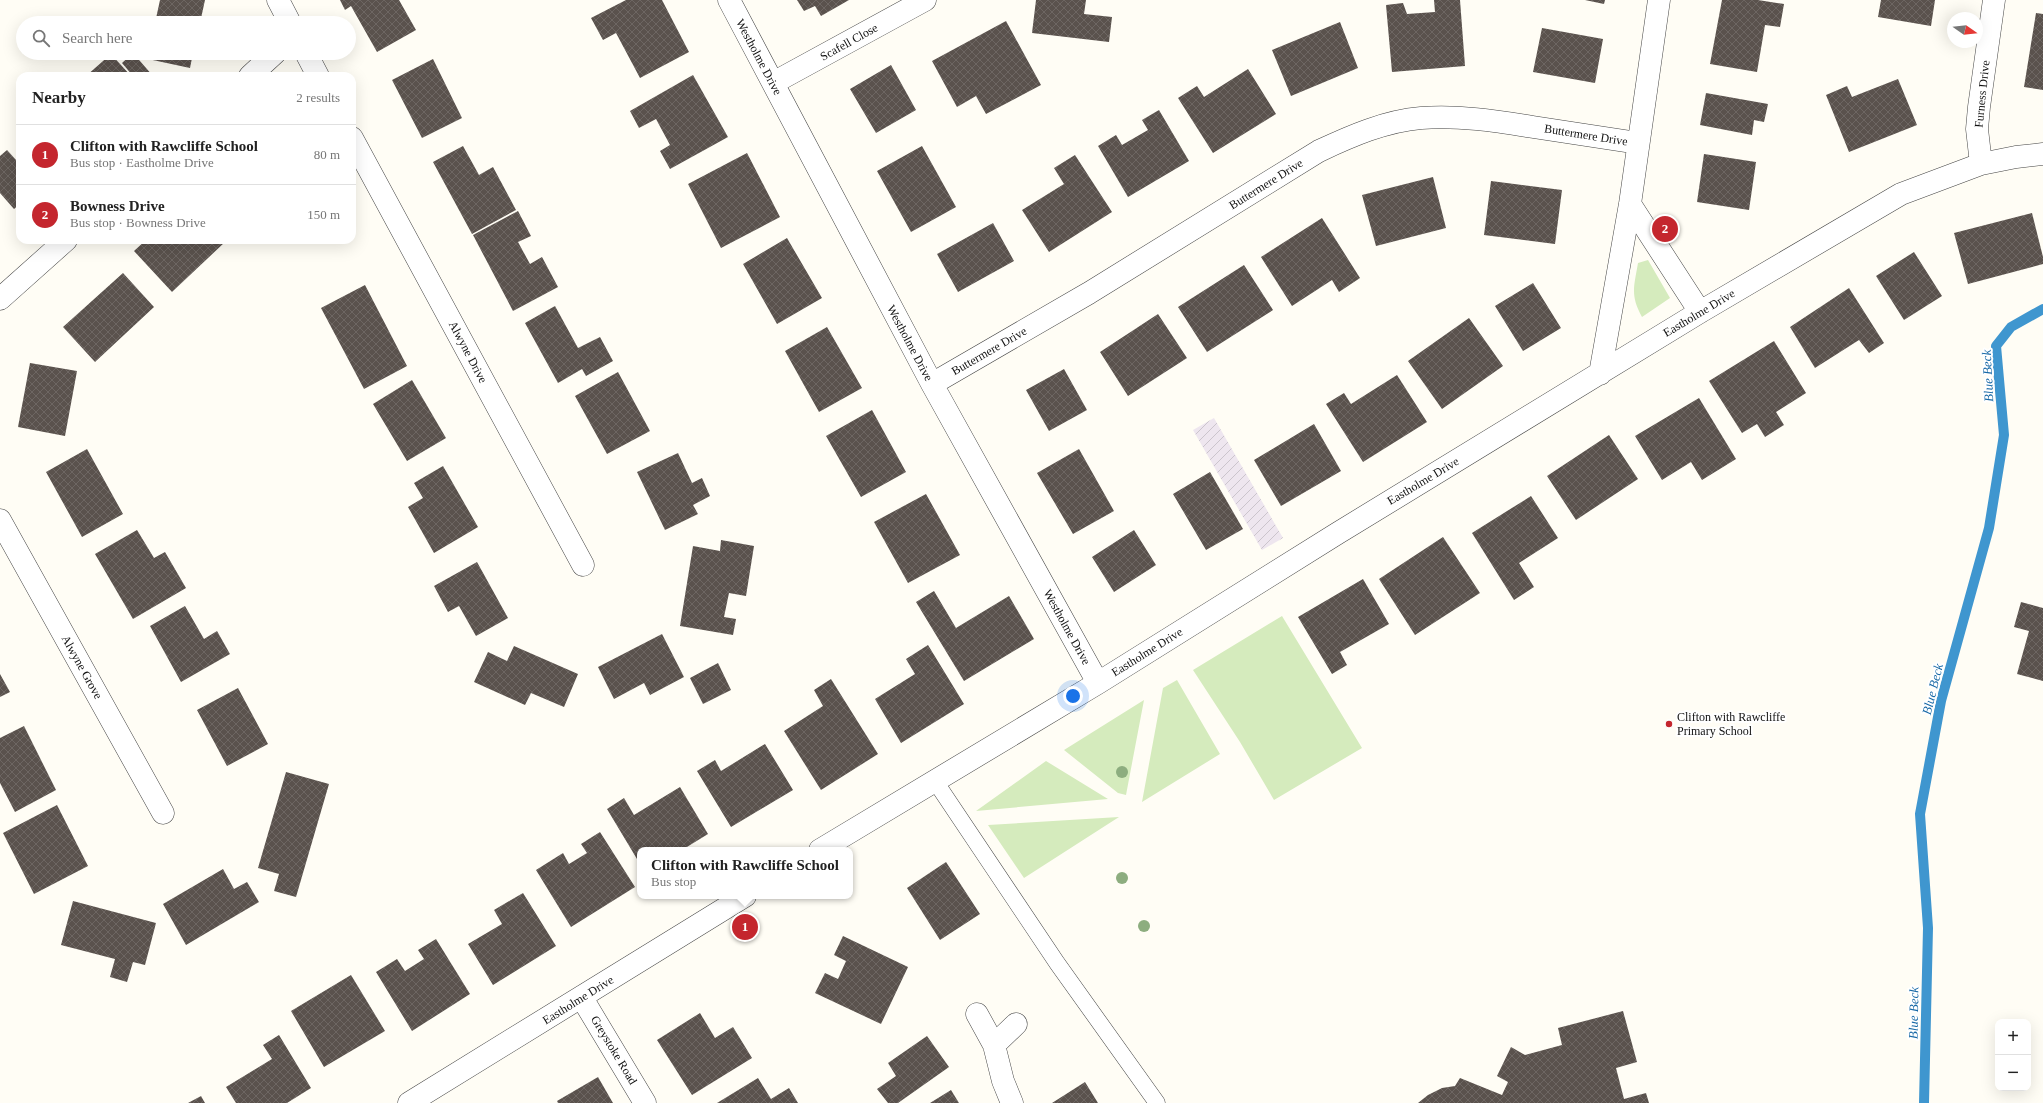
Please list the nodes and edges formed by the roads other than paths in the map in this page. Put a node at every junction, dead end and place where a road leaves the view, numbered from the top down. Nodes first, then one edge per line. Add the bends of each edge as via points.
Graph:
1 (278, 0) edge
2 (729, 0) edge
3 (924, 0) edge
4 (1659, 0) edge
5 (1994, 0) edge
6 (286, 16) edge
7 (268, 60) edge
8 (310, 60) edge
9 (255, 72) edge
10 (316, 72) edge
11 (773, 83) junction
12 (1638, 143) junction
13 (356, 145) edge
14 (2043, 154) edge
15 (1981, 164) junction
16 (1630, 204) junction
17 (62, 244) edge
18 (0, 299) edge
19 (1700, 312) junction
20 (1600, 374) junction
21 (932, 384) junction
22 (0, 520) edge
23 (583, 565) dead end
24 (1098, 683) junction
25 (935, 781) junction
26 (163, 813) dead end
27 (825, 847) edge
28 (740, 899) edge
29 (582, 998) junction
30 (977, 1014) dead end
31 (1016, 1024) dead end
32 (994, 1045) junction
33 (409, 1103) edge
34 (645, 1103) edge
35 (1012, 1103) edge
36 (1157, 1103) edge

1 - 6 street
2 - 11 street, Westholme Drive
3 - 11 street, Scafell Close
4 - 12 street
5 - 15 street, Furness Drive via 1977,129
7 - 9 street
8 - 10 street
11 - 21 street, Westholme Drive
12 - 16 street
12 - 21 street, Buttermere Drive via 1453,117 1419,118 1356,134 1319,151 1096,288
13 - 23 street, Alwyne Drive
14 - 15 street, Eastholme Drive via 2016,156
15 - 19 street, Eastholme Drive via 1901,194
16 - 19 street
16 - 20 street
17 - 18 street
19 - 20 street, Eastholme Drive
20 - 24 street, Eastholme Drive via 1331,537
21 - 24 street, Westholme Drive
22 - 26 street, Alwyne Grove
24 - 25 street, Eastholme Drive
25 - 27 street, Eastholme Drive
25 - 36 lane via 1057,963
28 - 29 street, Eastholme Drive
29 - 33 street, Eastholme Drive
29 - 34 street, Greystoke Road
30 - 32 street
31 - 32 street
32 - 35 street via 1003,1081

